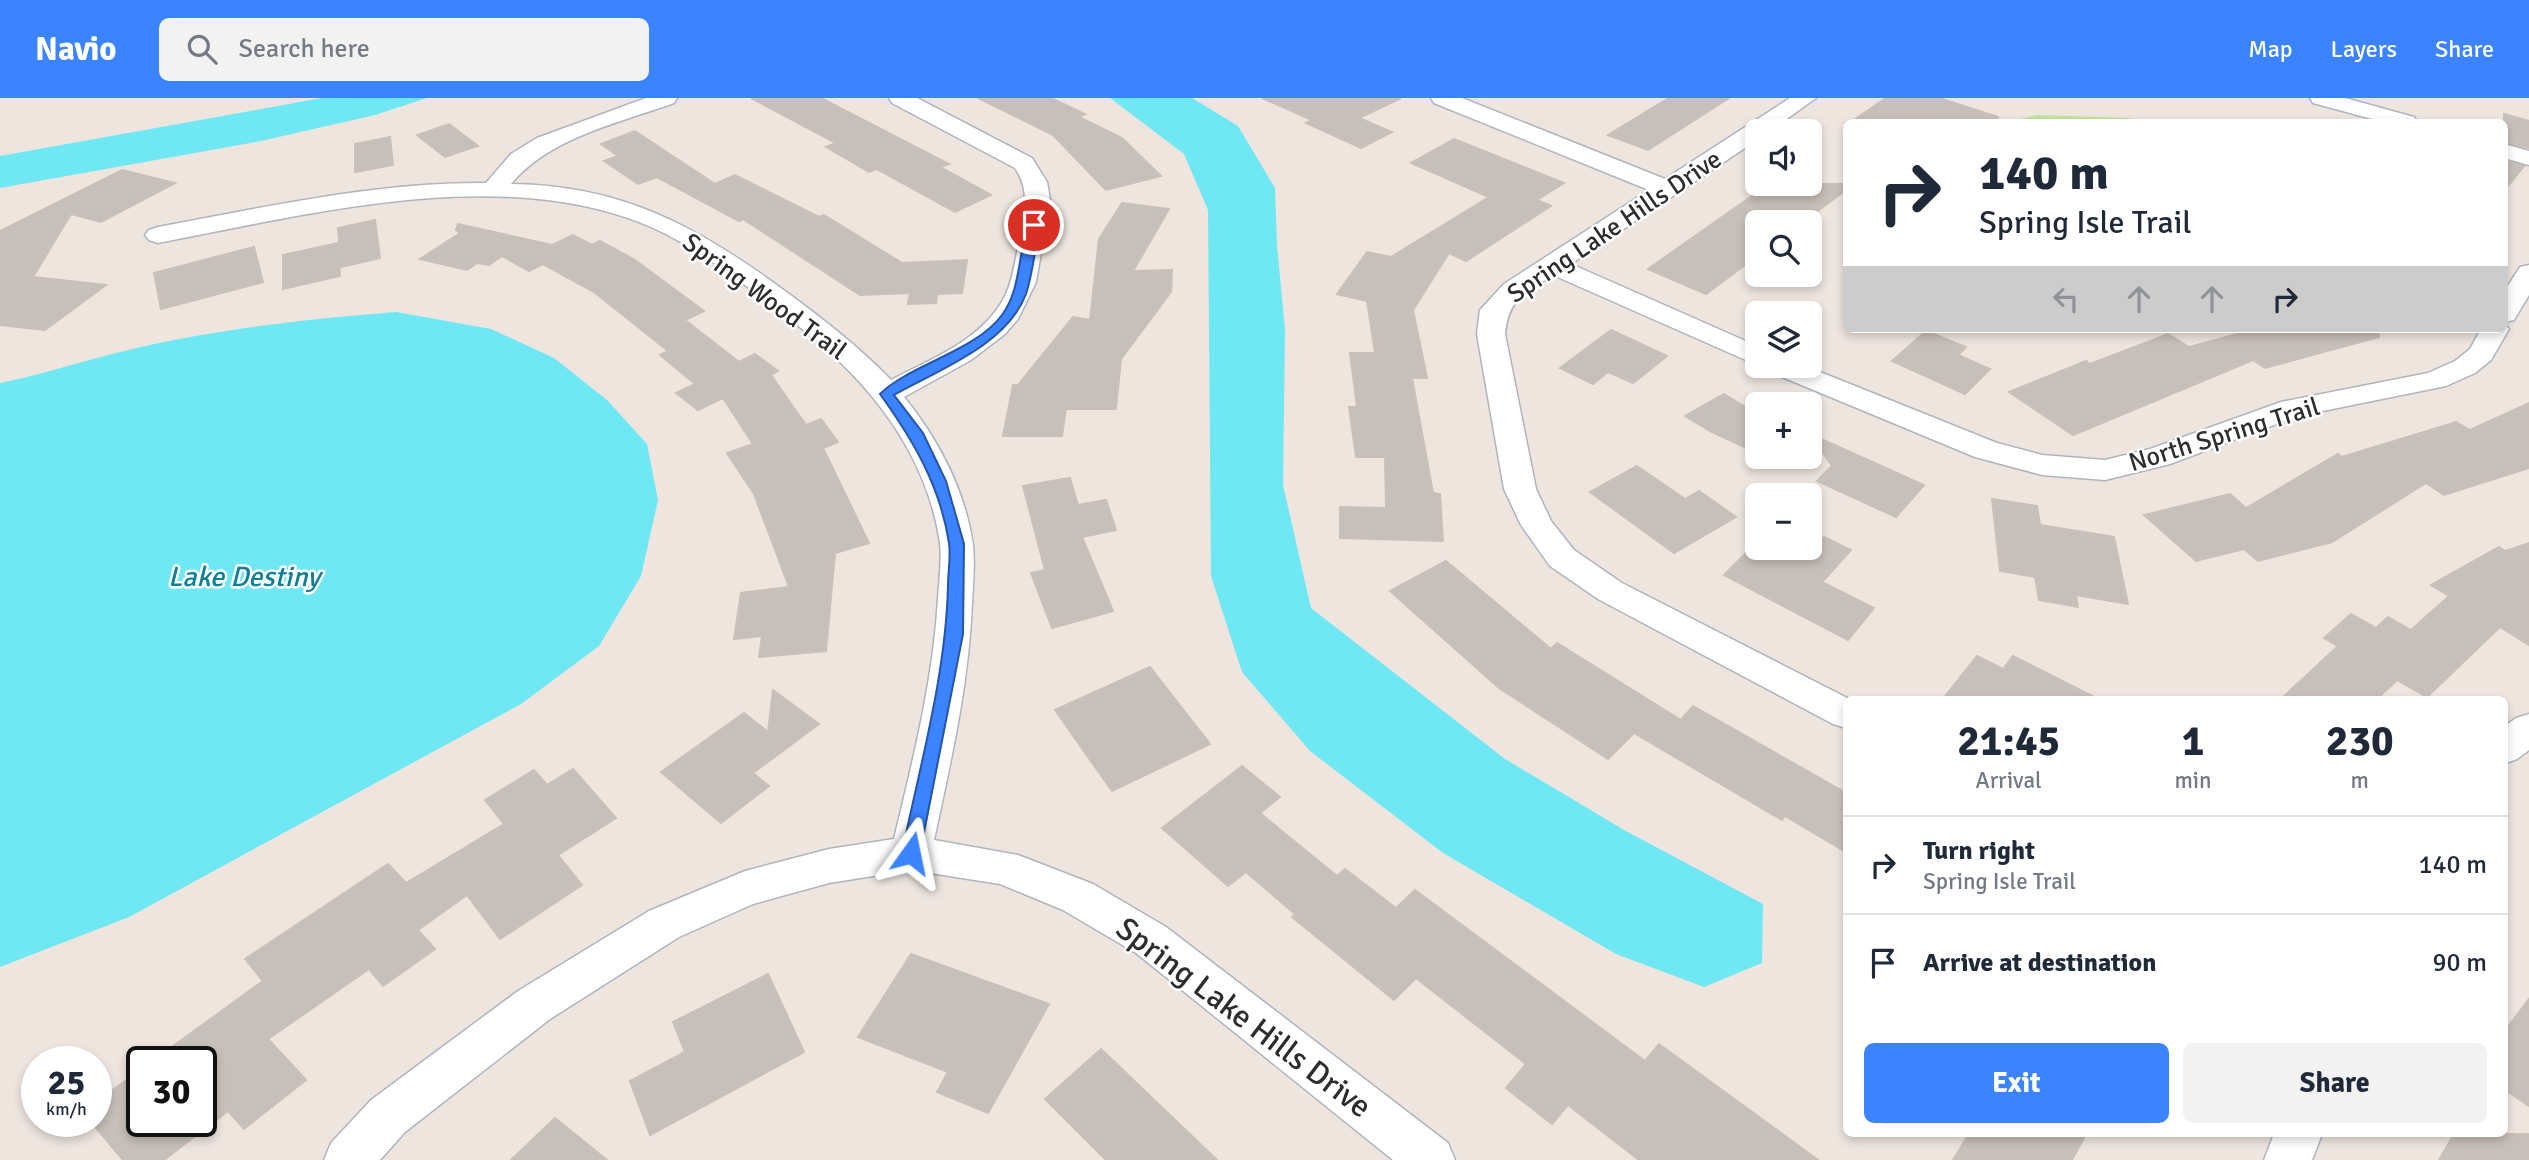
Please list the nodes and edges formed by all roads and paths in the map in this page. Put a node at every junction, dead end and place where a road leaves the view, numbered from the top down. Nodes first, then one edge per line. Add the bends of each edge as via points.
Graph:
1 (666, 98) edge
2 (900, 98) edge
3 (1442, 98) edge
4 (1805, 98) edge
5 (2321, 98) edge
6 (2395, 119) edge
7 (2508, 152) edge
8 (2529, 158) edge
9 (1668, 188) junction
10 (493, 190) junction
11 (158, 235) dead end
12 (1552, 265) junction
13 (2529, 273) edge
14 (2508, 307) edge
15 (2494, 333) edge
16 (1745, 351) edge
17 (1809, 378) edge
18 (887, 394) junction
19 (1843, 712) edge
20 (2529, 729) edge
21 (2508, 746) edge
22 (911, 853) junction
23 (2297, 1137) edge
24 (348, 1160) edge
25 (1431, 1160) edge
26 (2288, 1160) edge

1 - 10 street via 545,143 519,159
2 - 18 street via 1024,163 1036,180 1040,202 1020,294 1007,318 973,345
3 - 9 street
4 - 9 street, Spring Lake Hills Drive
5 - 6 street
7 - 8 street
9 - 12 street, Spring Lake Hills Drive
10 - 11 street, Spring Wood Trail via 349,200
10 - 18 street, Spring Wood Trail via 573,197 613,207 640,214 696,241 832,337
12 - 16 street
12 - 19 street, Spring Lake Hills Drive via 1513,290 1494,310 1491,334 1520,489 1537,525 1562,558 1610,591
13 - 14 street
15 - 17 street, North Spring Trail via 2481,354 2436,380 2291,408 2159,457 2105,470 2042,465 1986,450
18 - 22 street, Spring Wood Trail via 922,445 939,481 956,544 955,634
20 - 21 street
22 - 24 street, Spring Lake Hills Drive via 829,866 745,889 664,924 534,1005 388,1116
22 - 25 street, Spring Lake Hills Drive via 1004,867 1078,897 1151,940
23 - 26 street

